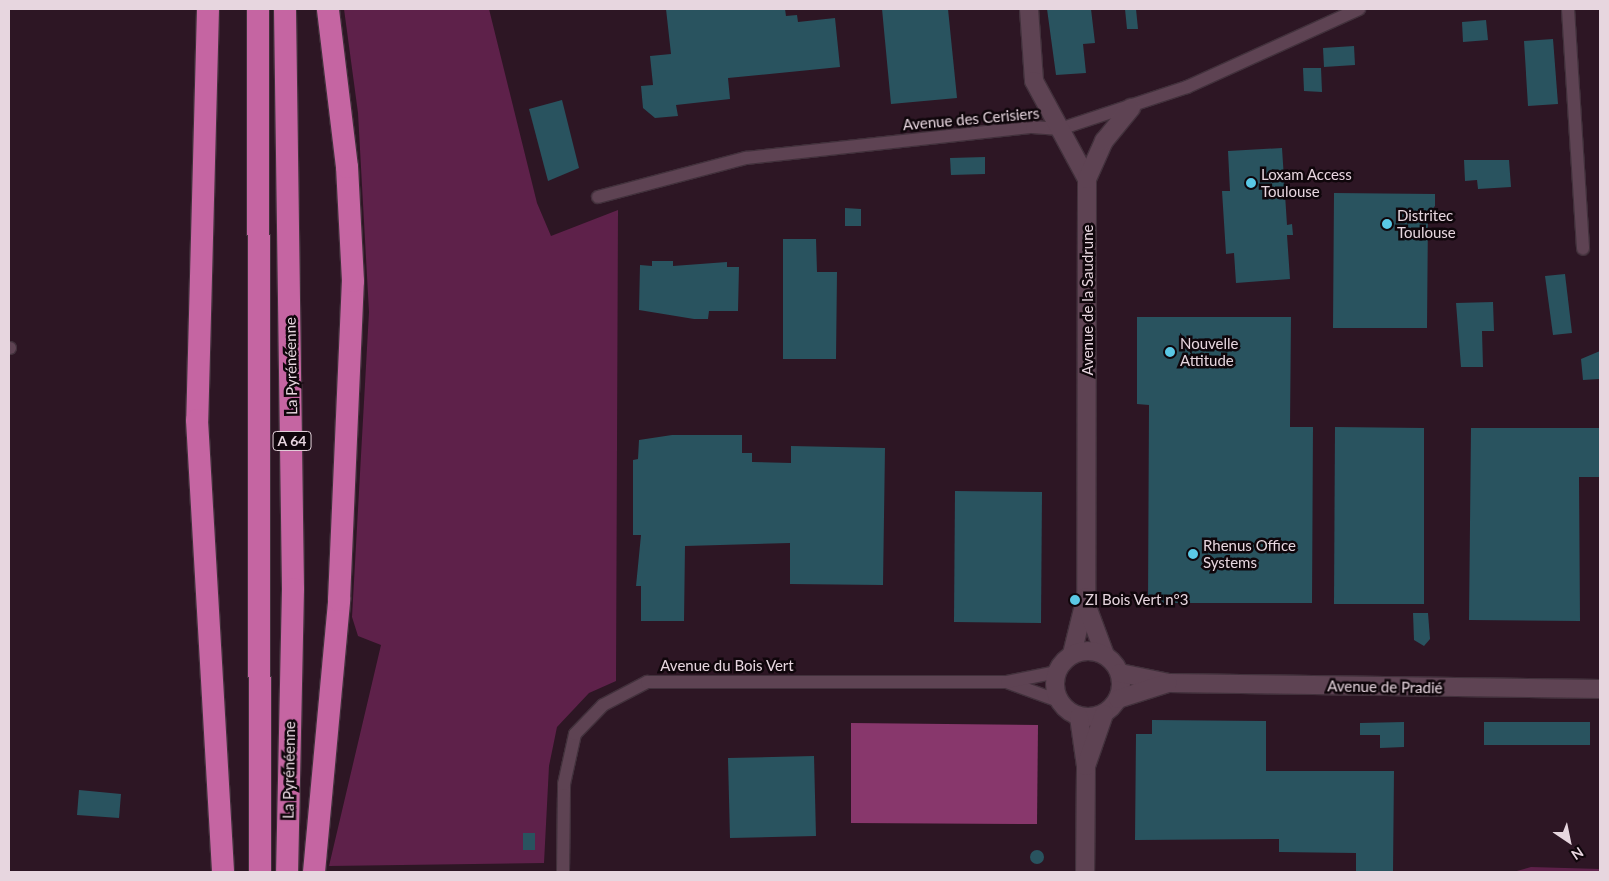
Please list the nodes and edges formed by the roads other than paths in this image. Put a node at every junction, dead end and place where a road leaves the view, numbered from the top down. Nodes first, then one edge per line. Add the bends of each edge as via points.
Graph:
1 (208, 9) edge
2 (258, 9) edge
3 (284, 9) edge
4 (328, 9) edge
5 (1029, 9) edge
6 (1360, 9) edge
7 (1568, 9) edge
8 (1131, 108) junction
9 (1060, 129) junction
10 (1087, 179) junction
11 (598, 196) dead end
12 (1583, 249) dead end
13 (1086, 604) junction
14 (1072, 654) junction
15 (1105, 655) junction
16 (1057, 672) junction
17 (1120, 673) junction
18 (1007, 682) junction
19 (1169, 683) junction
20 (1600, 689) edge
21 (1118, 699) junction
22 (1059, 701) junction
23 (1104, 714) junction
24 (1079, 717) junction
25 (1086, 766) junction
26 (222, 872) edge
27 (260, 872) edge
28 (287, 872) edge
29 (314, 872) edge
30 (563, 872) edge
31 (1085, 872) edge

1 - 26 highway via 197,420
2 - 27 highway, La Pyrénéenne / A 64
3 - 28 highway, La Pyrénéenne / A 64 via 293,579
4 - 29 highway via 347,166 352,281 339,600
5 - 9 street, Avenue de la Saudrune via 1034,81
6 - 8 street, Avenue des Cerisiers
7 - 12 street
8 - 9 street, Avenue des Cerisiers
8 - 10 street via 1104,141
9 - 10 street, Avenue de la Saudrune
9 - 11 street, Avenue des Cerisiers via 1032,127 746,158
10 - 13 street, Avenue de la Saudrune
13 - 14 street, Avenue de la Saudrune
13 - 15 street, Avenue de la Saudrune
14 - 15 street via 1088,651
14 - 16 street
15 - 17 street
16 - 18 street, Avenue du Bois Vert
16 - 22 street
17 - 19 street, Avenue de Pradié
17 - 21 street
18 - 22 street, Avenue du Bois Vert
18 - 30 street, Avenue du Bois Vert via 647,682 603,705 575,734 564,784
19 - 20 street, Avenue de Pradié
19 - 21 street, Avenue de Pradié
21 - 23 street
22 - 24 street
23 - 24 street
23 - 25 street
24 - 25 street
25 - 31 street

